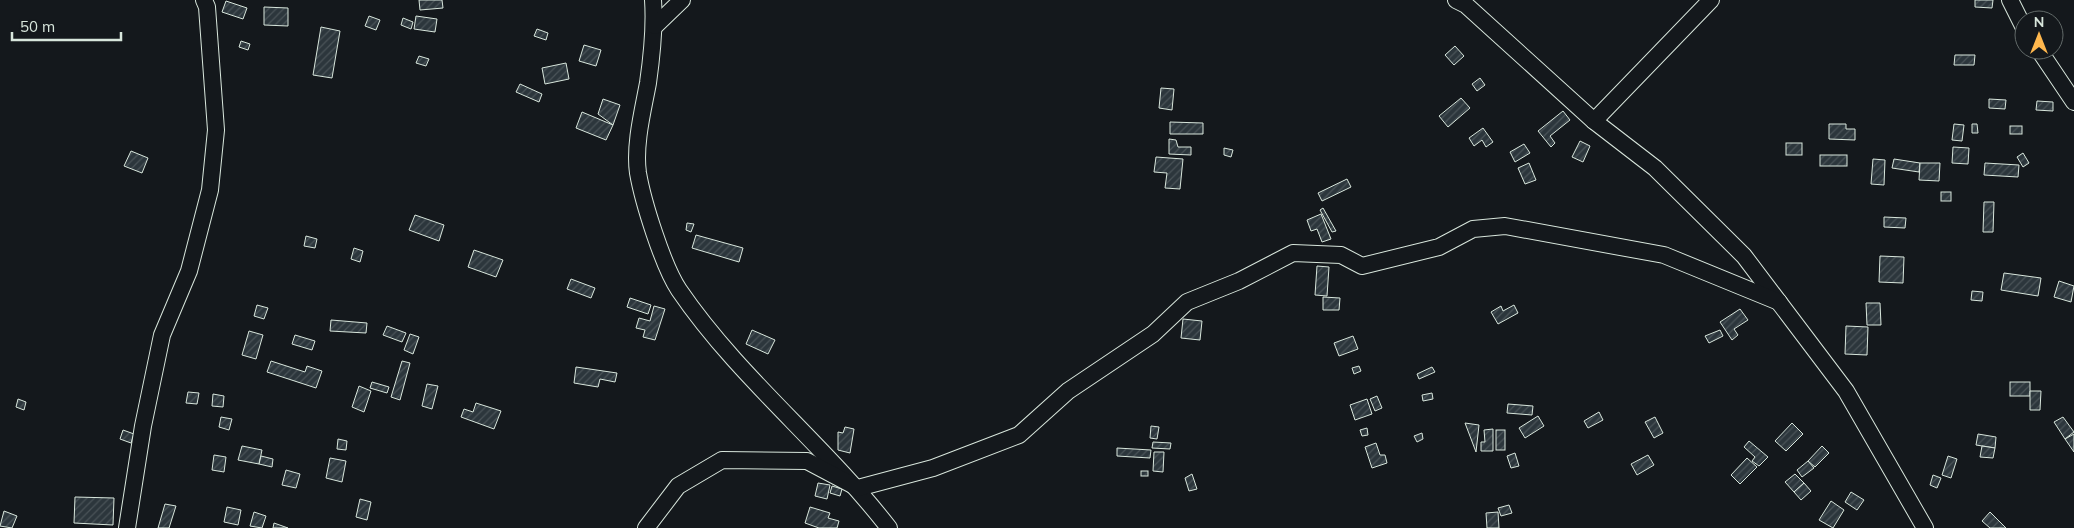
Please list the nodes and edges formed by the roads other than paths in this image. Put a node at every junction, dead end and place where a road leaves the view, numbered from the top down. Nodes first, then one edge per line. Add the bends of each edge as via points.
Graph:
1 (204, 0) edge
2 (653, 0) edge
3 (682, 0) edge
4 (1456, 0) edge
5 (1711, 0) edge
6 (655, 26) junction
7 (2046, 60) edge
8 (2074, 102) edge
9 (1594, 121) junction
10 (1779, 302) junction
11 (858, 488) junction
12 (127, 528) edge
13 (646, 528) edge
14 (889, 528) edge
15 (1925, 528) edge

1 - 12 street via 216,130 210,190 189,271 162,336 143,426
2 - 6 street
3 - 6 street
4 - 9 street via 1466,5
5 - 9 street
6 - 11 street via 640,124 638,171 657,240 678,289 724,347
7 - 8 street
9 - 10 street via 1655,168 1744,256
10 - 11 street via 1664,255 1505,226 1473,229 1439,247 1362,266 1341,255 1293,253 1239,281 1187,302 1153,334 1068,391 1019,435 934,468
10 - 15 street via 1846,391
11 - 13 street via 806,461 722,460 678,486
11 - 14 street

